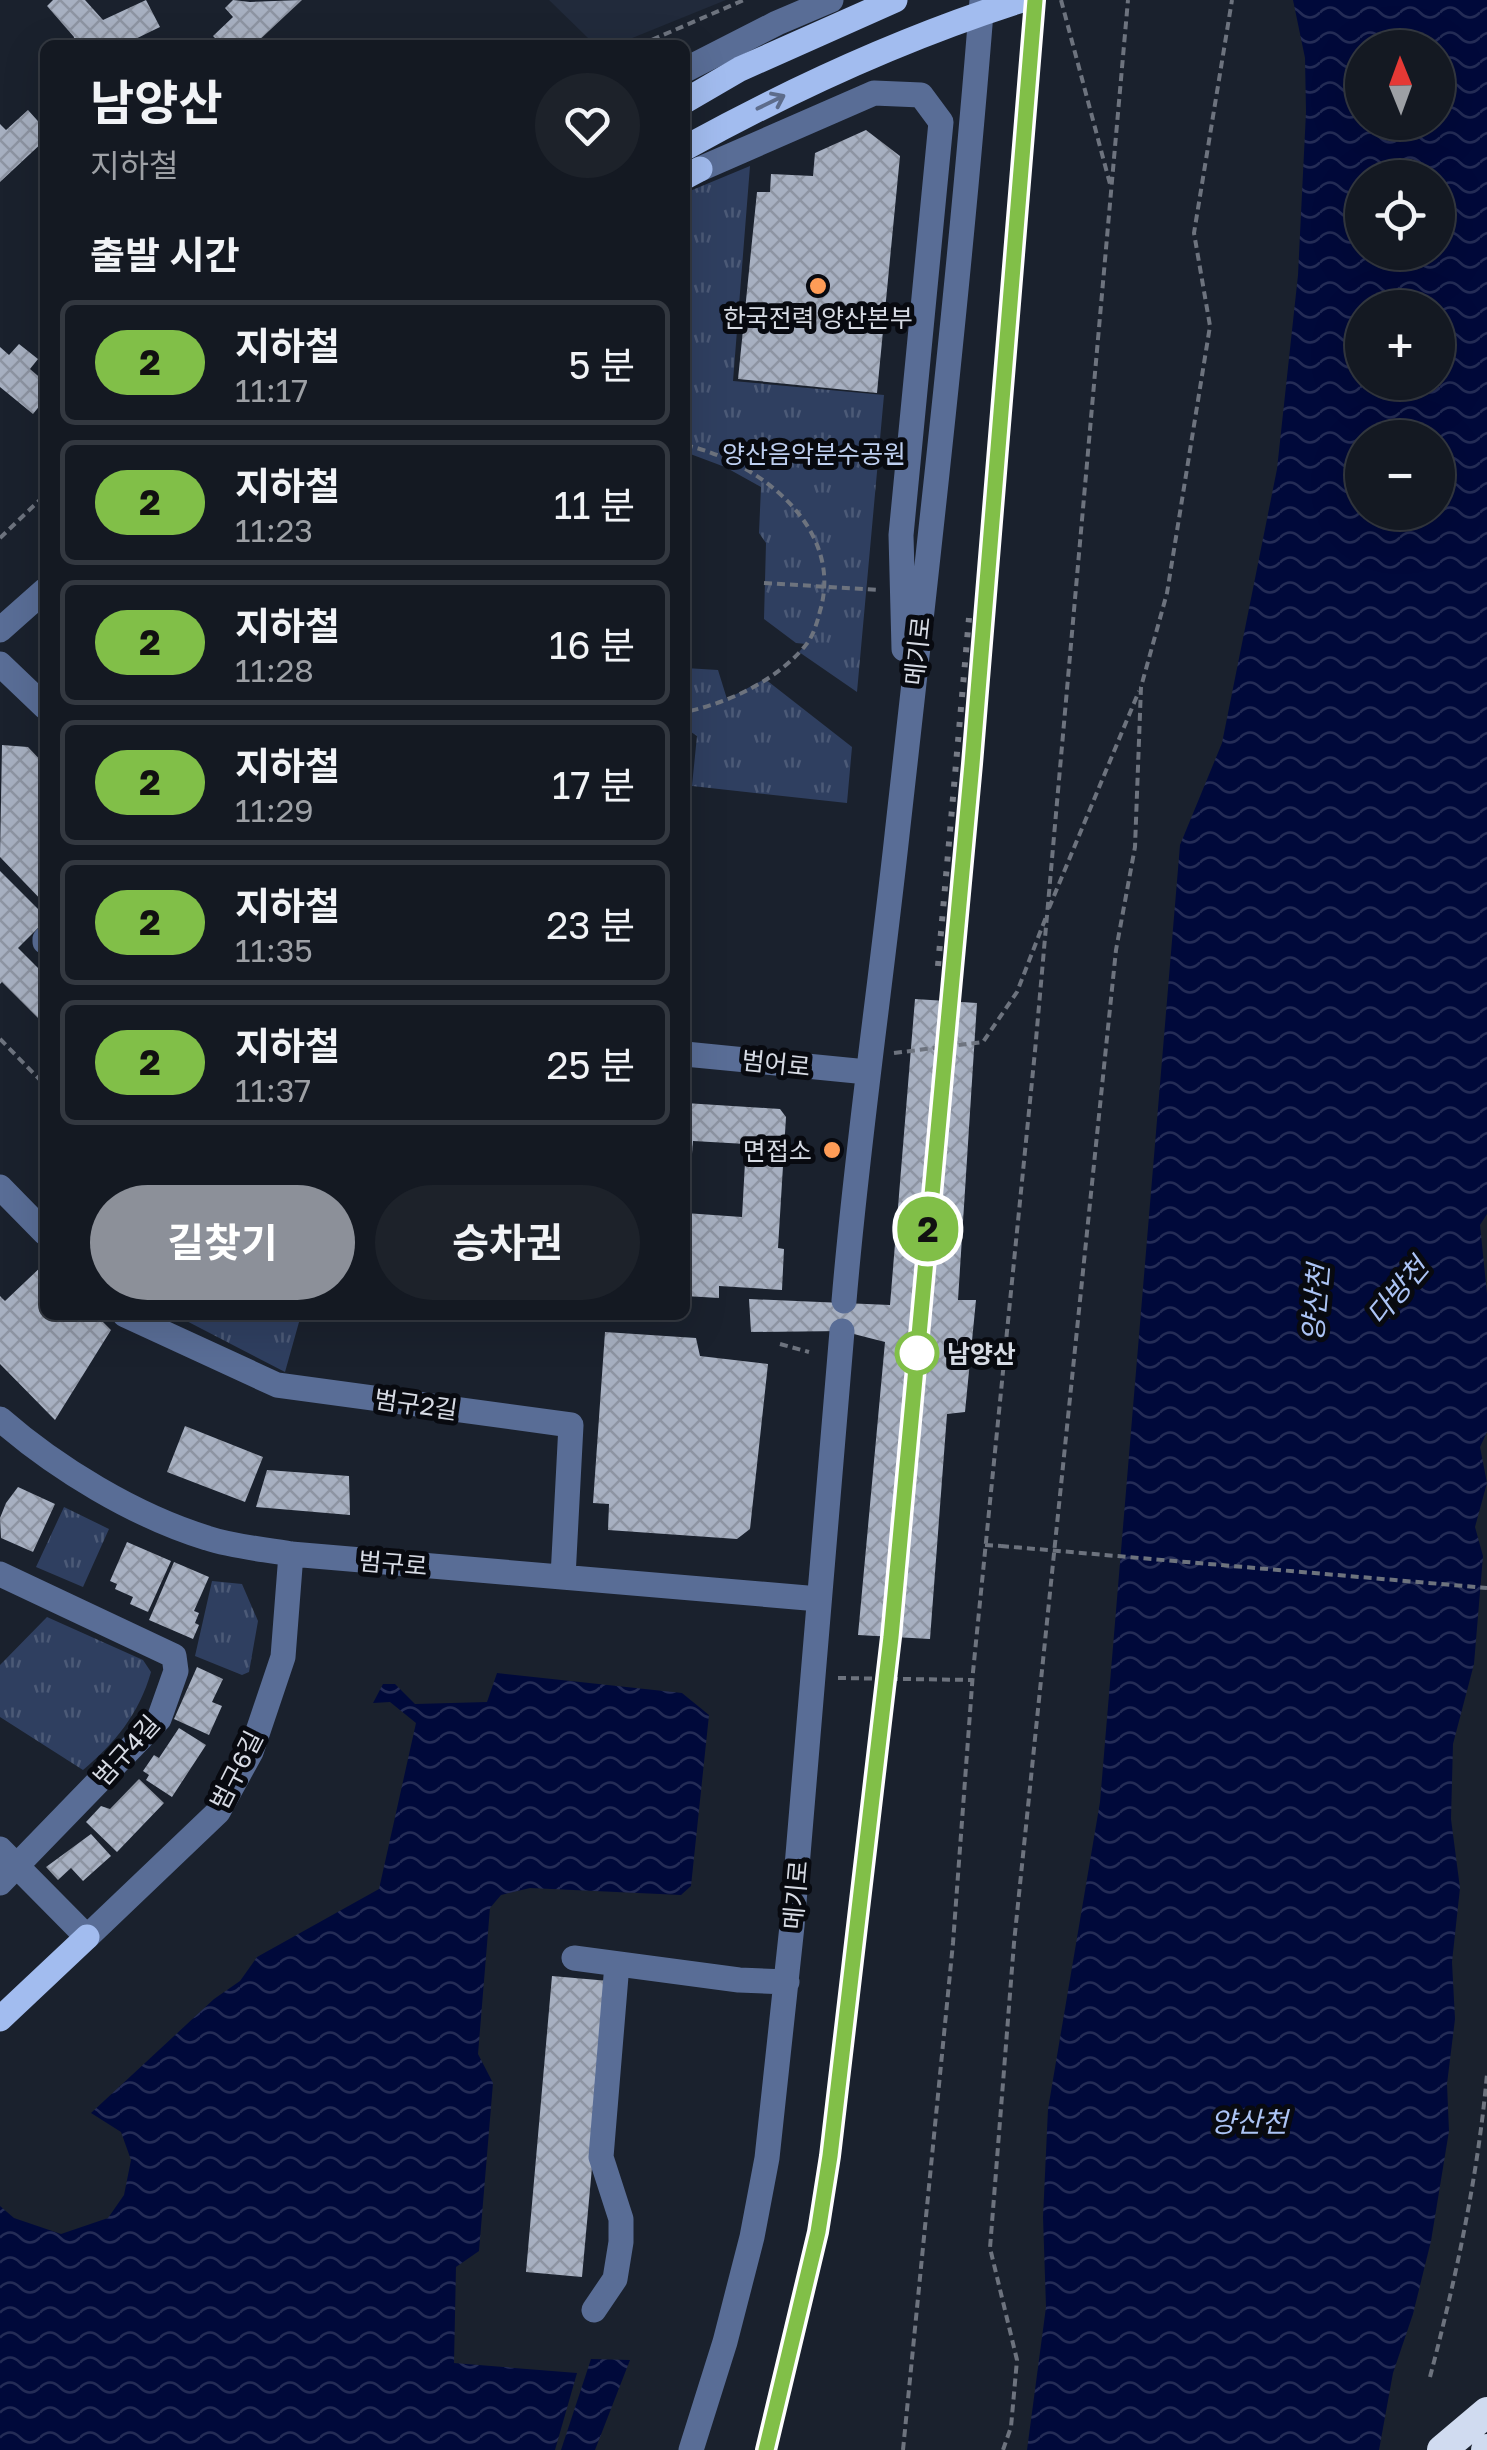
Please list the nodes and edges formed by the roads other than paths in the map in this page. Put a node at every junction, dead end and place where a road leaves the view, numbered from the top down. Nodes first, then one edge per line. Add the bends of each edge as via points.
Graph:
1 (831, 0) edge
2 (895, 0) edge
3 (982, 0) edge
4 (1022, 0) edge
5 (690, 67) edge
6 (690, 98) edge
7 (690, 165) edge
8 (40, 594) edge
9 (0, 630) edge
10 (0, 664) edge
11 (40, 702) edge
12 (906, 751) junction
13 (690, 1054) edge
14 (868, 1064) junction
15 (0, 1187) edge
16 (40, 1228) edge
17 (844, 1302) dead end
18 (136, 1320) edge
19 (842, 1331) dead end
20 (0, 1419) edge
21 (291, 1554) junction
22 (0, 1574) edge
23 (563, 1577) junction
24 (819, 1599) junction
25 (6, 1866) edge
26 (87, 1937) junction
27 (574, 1958) dead end
28 (617, 1964) junction
29 (787, 1982) junction
30 (0, 2019) edge
31 (594, 2310) dead end
32 (1487, 2412) edge
33 (691, 2450) edge
34 (1442, 2450) edge

1 - 5 street
2 - 6 main road
3 - 12 street, 메기로
7 -> 4 main road, bridge via 768,103 961,19
7 - 12 street via 874,93 922,95 941,122 902,535
8 - 9 street
10 - 11 street
12 - 14 street, 메기로
13 - 14 street, 범어로
14 - 17 street, 메기로
15 - 16 street
18 - 23 street, 범구2길 via 277,1385 571,1425
19 - 24 street, 메기로
20 - 21 street, 범구로 via 32,1447 136,1509 208,1539
21 - 23 street, 범구로
21 - 26 street, 범구6길 via 283,1658 250,1752 218,1812
22 - 25 street, 범구4길 via 174,1656 176,1671 159,1720
23 - 24 street, 범구로
24 - 29 street, 메기로
25 - 26 street
26 - 30 main road
27 - 28 street
28 - 29 street
28 - 31 street via 600,2158 621,2219 621,2242 616,2278
29 - 33 street, 메기로 via 768,2158 752,2237
32 - 34 highway

